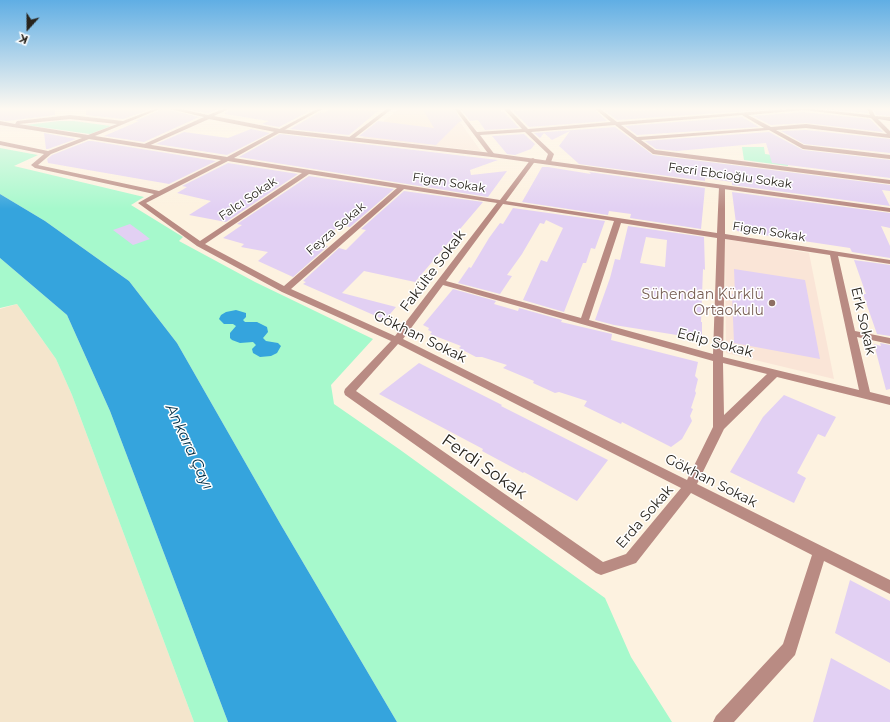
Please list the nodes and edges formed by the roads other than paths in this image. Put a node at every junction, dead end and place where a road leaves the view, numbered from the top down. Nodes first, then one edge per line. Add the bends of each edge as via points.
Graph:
1 (78, 142) edge
2 (114, 142) edge
3 (154, 142) edge
4 (260, 142) edge
5 (374, 142) edge
6 (482, 142) edge
7 (538, 142) edge
8 (640, 142) edge
9 (793, 142) edge
10 (0, 143) edge
11 (144, 146) junction
12 (49, 153) junction
13 (492, 155) junction
14 (890, 157) edge
15 (228, 159) junction
16 (533, 160) junction
17 (548, 162) junction
18 (308, 172) junction
19 (890, 182) edge
20 (722, 186) junction
21 (402, 187) junction
22 (160, 193) junction
23 (501, 202) junction
24 (890, 210) edge
25 (618, 220) junction
26 (722, 236) junction
27 (200, 244) junction
28 (833, 253) junction
29 (890, 262) edge
30 (441, 282) junction
31 (285, 290) junction
32 (584, 322) junction
33 (851, 333) junction
34 (397, 340) junction
35 (890, 341) edge
36 (718, 359) junction
37 (775, 373) junction
38 (349, 392) joint
39 (865, 395) junction
40 (890, 401) edge
41 (719, 428) junction
42 (690, 486) junction
43 (820, 553) junction
44 (601, 569) joint
45 (890, 587) edge
46 (722, 722) edge

1 - 12 street
2 - 11 street, Figen Sokak
3 - 11 street
4 - 15 street
5 - 13 street, Fecri Ebcioğlu Sokak
6 - 13 street
7 - 17 street via 551,154
8 - 19 street via 653,152
9 - 14 street via 802,147
10 - 12 street
11 - 15 street, Figen Sokak
12 - 22 street via 34,165
13 - 16 street, Fecri Ebcioğlu Sokak
15 - 18 street, Figen Sokak
15 - 22 street
16 - 17 street, Fecri Ebcioğlu Sokak
16 - 23 street, Fakülte Sokak
17 - 20 street, Fecri Ebcioğlu Sokak
18 - 21 street, Figen Sokak
18 - 27 street, Falcı Sokak
20 - 24 street, Fecri Ebcioğlu Sokak
20 - 26 street, Erda Sokak
21 - 23 street, Figen Sokak
21 - 31 street, Feyza Sokak
22 - 27 street, Gökhan Sokak via 141,203
23 - 25 street, Figen Sokak
23 - 30 street, Fakülte Sokak
25 - 26 street, Figen Sokak
25 - 32 street
26 - 28 street, Figen Sokak
26 - 36 street, Erda Sokak
27 - 31 street, Gökhan Sokak
28 - 29 street, Figen Sokak
28 - 33 street, Erk Sokak
30 - 32 street, Edip Sokak
30 - 34 street, Fakülte Sokak
31 - 34 street, Gökhan Sokak
32 - 36 street, Edip Sokak
33 - 35 street
33 - 39 street, Erk Sokak
34 - 38 street, Fakülte Sokak
34 - 42 street, Gökhan Sokak
36 - 37 street, Edip Sokak
36 - 41 street, Erda Sokak
37 - 39 street, Edip Sokak
37 - 41 street
38 - 44 street, Ferdi Sokak
39 - 40 street, Edip Sokak
41 - 42 street, Erda Sokak
42 - 43 street, Gökhan Sokak
42 - 44 street, Erda Sokak via 631,559
43 - 45 street, Gökhan Sokak
43 - 46 street via 789,649

